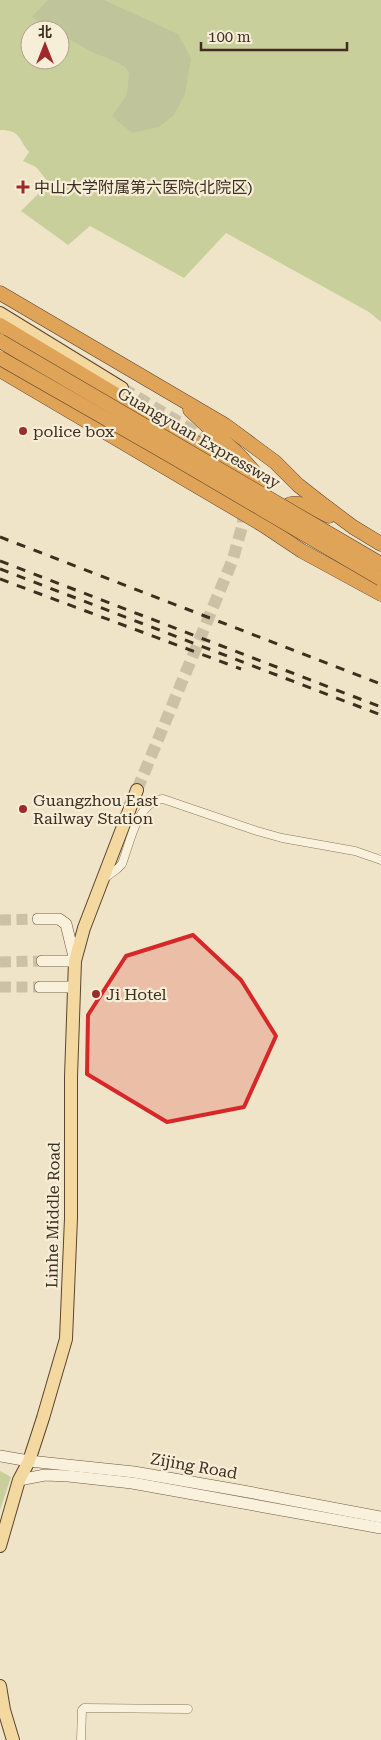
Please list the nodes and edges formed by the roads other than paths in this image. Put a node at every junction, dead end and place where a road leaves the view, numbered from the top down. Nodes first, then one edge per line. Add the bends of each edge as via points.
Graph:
1 (0, 293) edge
2 (0, 313) edge
3 (0, 325) edge
4 (0, 341) edge
5 (0, 358) edge
6 (0, 370) edge
7 (122, 388) tunnel mouth
8 (176, 397) junction
9 (266, 485) junction
10 (263, 525) junction
11 (353, 526) junction
12 (381, 544) edge
13 (302, 551) junction
14 (381, 564) edge
15 (381, 579) edge
16 (381, 594) edge
17 (137, 790) tunnel mouth
18 (381, 860) edge
19 (103, 879) junction
20 (38, 919) tunnel mouth
21 (42, 961) tunnel mouth
22 (75, 961) junction
23 (40, 987) tunnel mouth
24 (74, 987) junction
25 (0, 1456) edge
26 (29, 1461) junction
27 (20, 1480) junction
28 (381, 1517) edge
29 (381, 1528) edge
30 (0, 1546) edge
31 (0, 1686) edge
32 (188, 1709) dead end
33 (13, 1740) edge
34 (81, 1740) edge

1 - 8 highway
2 - 7 main road
3 - 9 highway
4 - 14 highway, Guangyuan Expressway, bridge
5 - 15 highway, Guangyuan Expressway, bridge
6 - 10 highway
8 - 9 highway via 239,455
8 - 11 highway via 251,443 298,485
9 - 10 highway via 277,505
10 - 13 highway
11 - 12 highway
11 - 13 highway via 304,505 288,505 284,512 285,521
13 - 16 highway
17 - 19 main road, Linhe Middle Road
18 - 19 street via 355,851 282,838 155,800 140,815 122,864
19 - 22 main road, Linhe Middle Road
20 - 22 street via 59,919 66,924
21 - 22 street
22 - 24 main road, Linhe Middle Road
23 - 24 street
24 - 26 main road, Linhe Middle Road via 66,1340
25 - 26 street, Zijing Road
26 - 27 main road, Linhe Middle Road
26 - 28 street, Zijing Road via 134,1472
27 - 29 street, Zijing Road via 45,1475 132,1483
27 - 30 main road, Linhe Middle Road
31 - 33 main road
32 - 34 street via 84,1708

